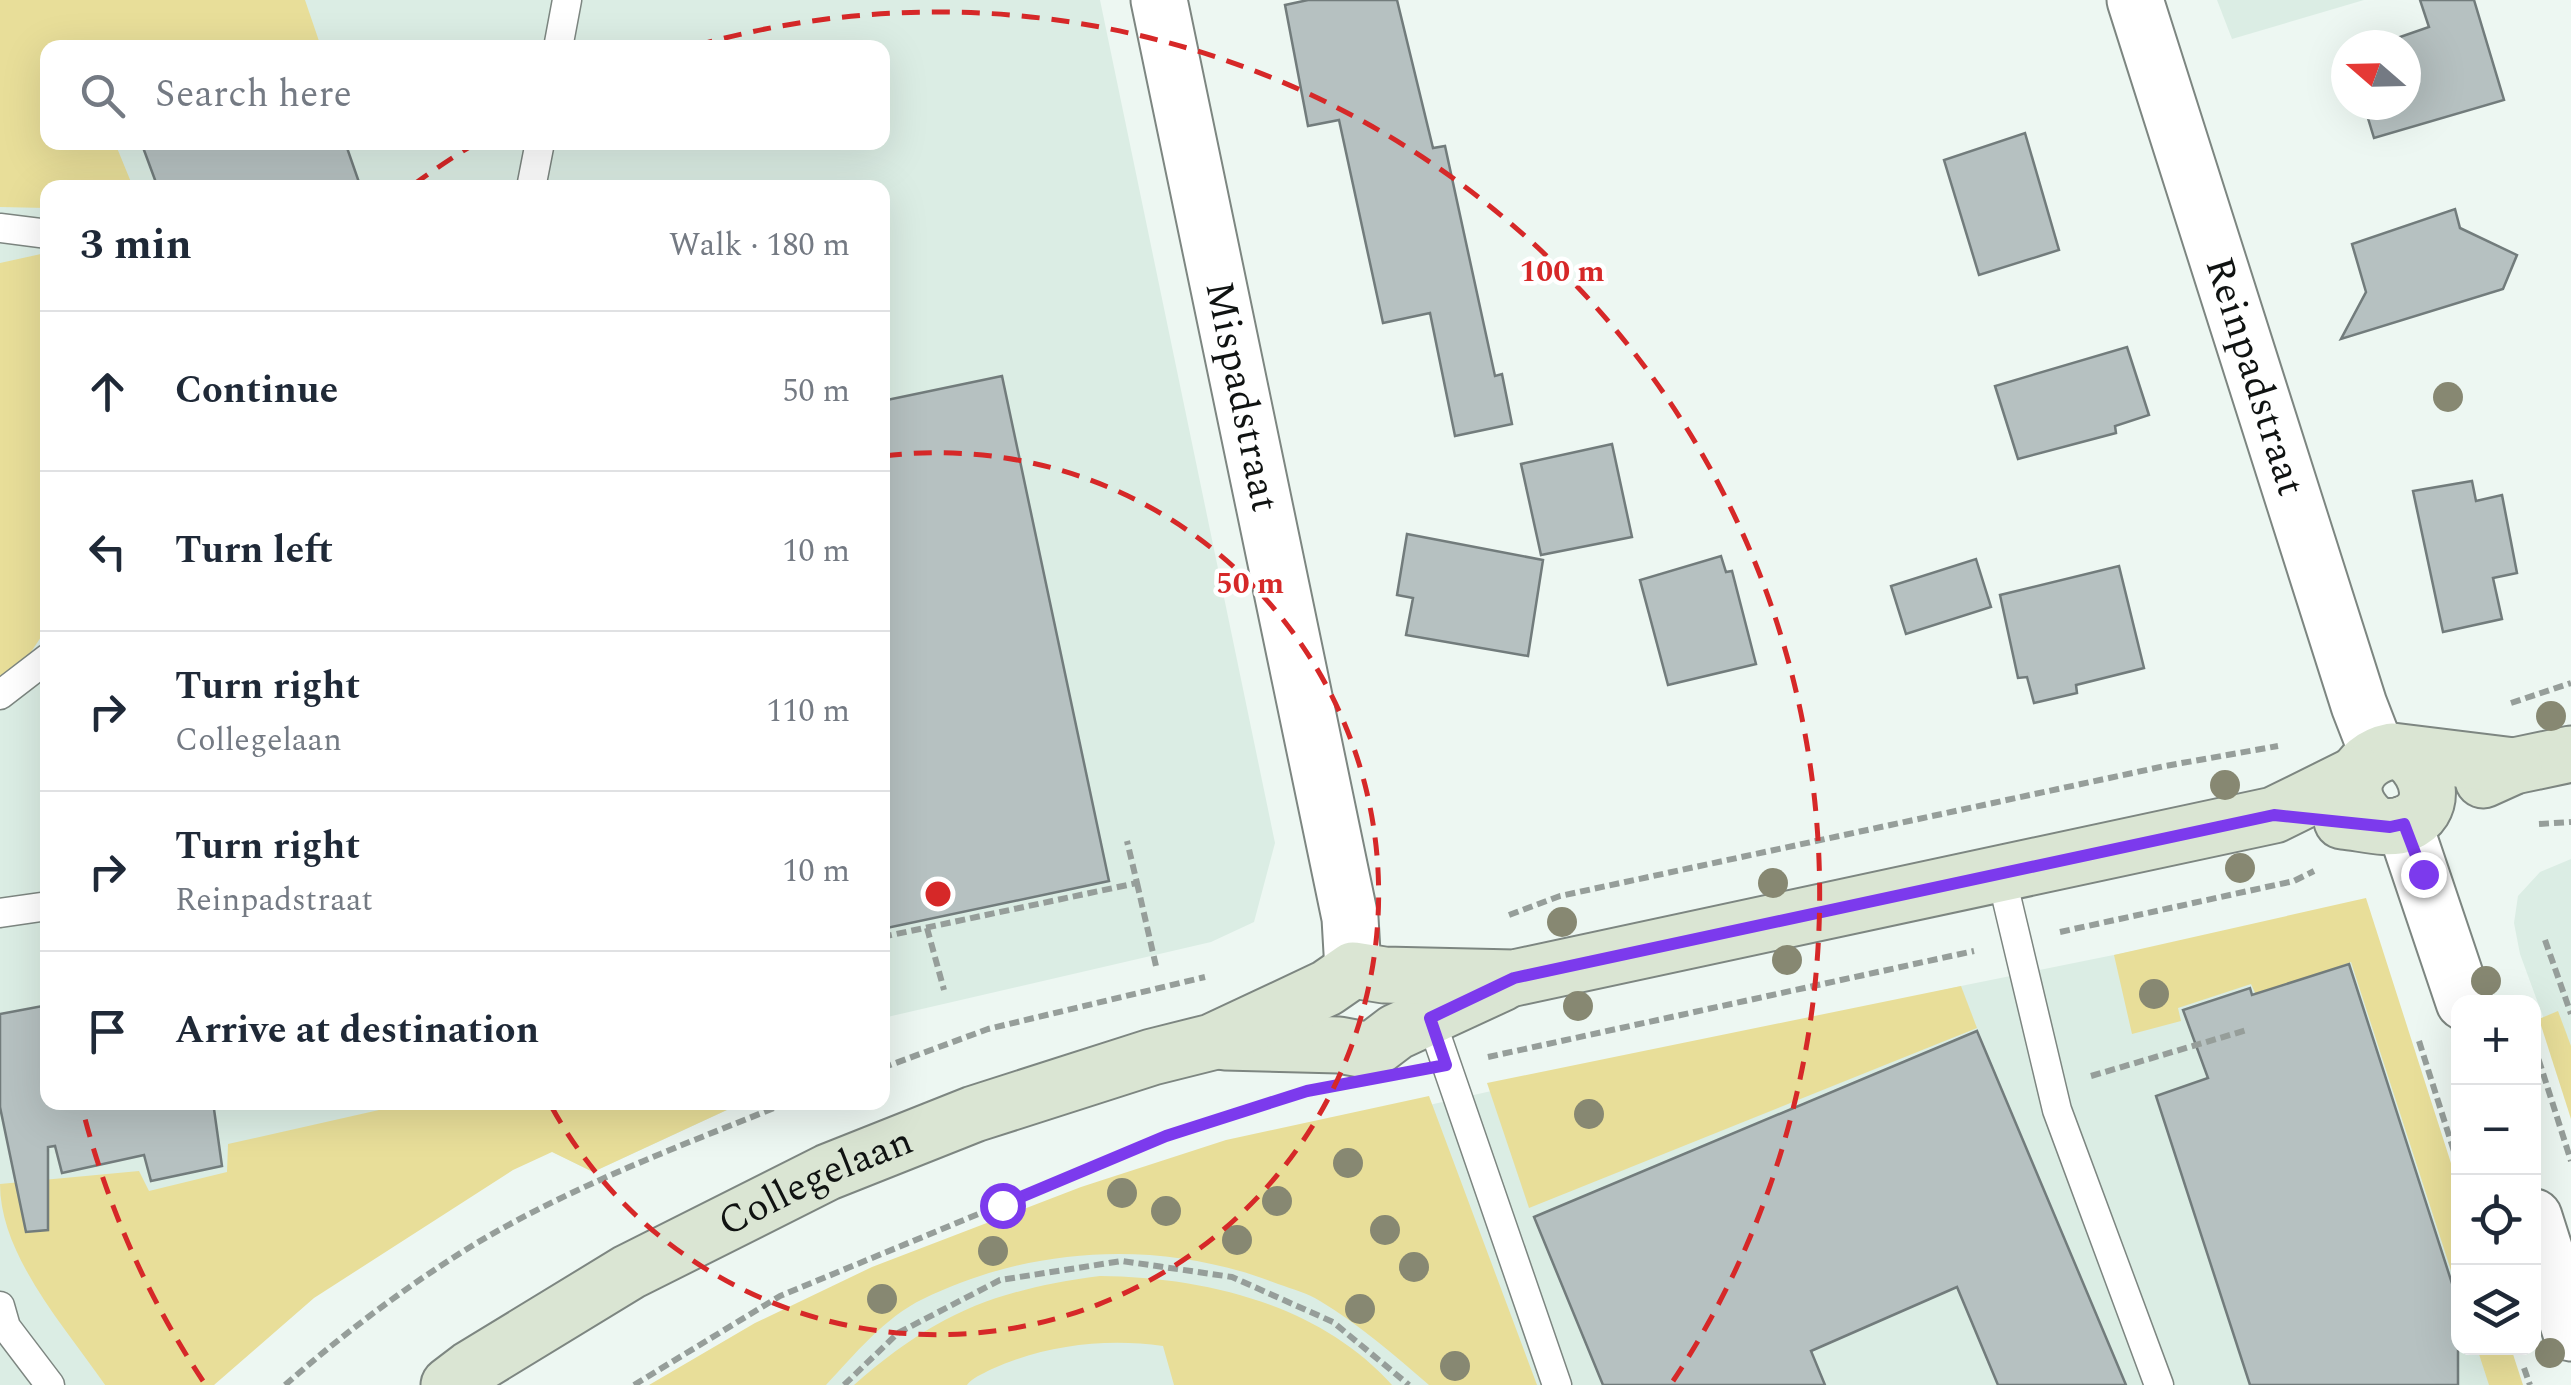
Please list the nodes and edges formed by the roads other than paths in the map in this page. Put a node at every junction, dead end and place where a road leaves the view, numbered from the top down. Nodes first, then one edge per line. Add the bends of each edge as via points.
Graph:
1 (568, 0) edge
2 (1159, 0) edge
3 (2135, 0) edge
4 (560, 40) edge
5 (538, 150) edge
6 (533, 180) edge
7 (0, 228) edge
8 (40, 233) edge
9 (40, 664) edge
10 (0, 696) edge
11 (2571, 754) edge
12 (2386, 777) junction
13 (2000, 875) junction
14 (40, 907) edge
15 (0, 914) edge
16 (1355, 978) junction
17 (1514, 978) junction
18 (2462, 995) edge
19 (1424, 1038) junction
20 (1212, 1042) junction
21 (1340, 1045) junction
22 (2541, 1239) edge
23 (0, 1306) edge
24 (2571, 1333) edge
25 (50, 1385) edge
26 (449, 1385) edge
27 (1558, 1385) edge
28 (2160, 1385) edge

1 - 4 lane
2 - 16 street, Mispadstraat via 1350,918
3 - 12 street, Reinpadstraat
5 - 6 lane
7 - 8 lane
9 - 10 lane
11 - 12 street, Collegelaan
12 - 13 street, Collegelaan via 2274,815
12 - 18 street, Reinpadstraat
13 - 17 street, Collegelaan
13 - 28 lane via 2052,1088
14 - 15 lane
16 - 17 street, Collegelaan
16 - 19 street via 1402,1001
16 - 20 street, Collegelaan
16 - 21 street via 1322,1019
17 - 19 street, Collegelaan
19 - 21 street, Collegelaan via 1371,1051
19 - 27 lane
20 - 21 street, Collegelaan
20 - 26 street, Collegelaan via 974,1114 828,1172 630,1272
22 - 24 street
23 - 25 lane via 6,1327

